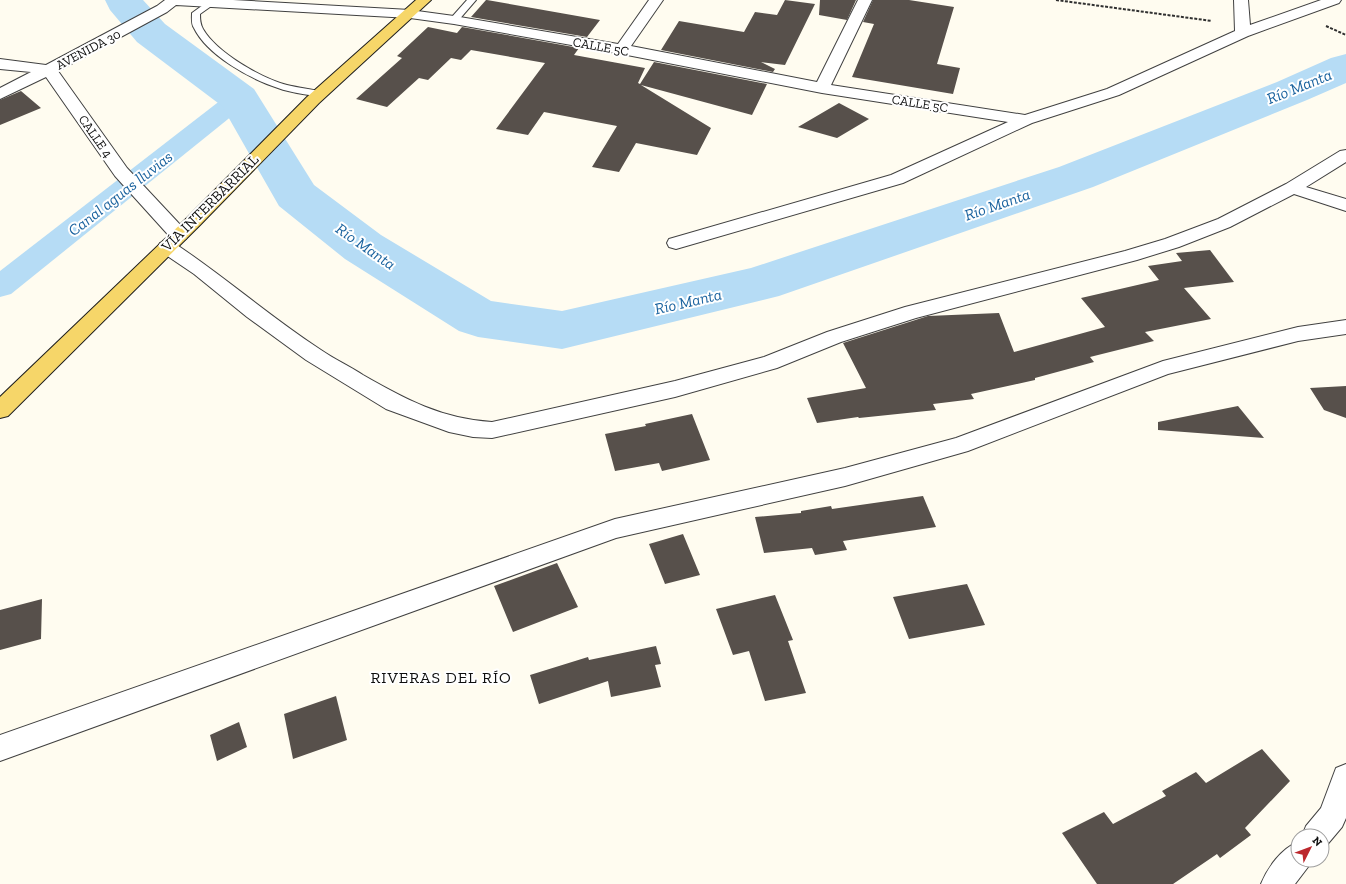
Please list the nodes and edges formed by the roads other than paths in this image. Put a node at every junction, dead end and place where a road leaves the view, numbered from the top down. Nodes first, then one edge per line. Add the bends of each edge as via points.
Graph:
1 (424, 0) edge
2 (472, 0) edge
3 (656, 0) edge
4 (865, 0) edge
5 (1241, 0) edge
6 (1334, 0) edge
7 (213, 2) junction
8 (170, 3) edge
9 (410, 14) junction
10 (454, 20) junction
11 (1242, 29) junction
12 (622, 50) junction
13 (0, 64) edge
14 (49, 70) junction
15 (822, 88) junction
16 (0, 94) edge
17 (316, 97) junction
18 (1026, 120) junction
19 (1346, 155) edge
20 (1292, 188) junction
21 (1346, 205) edge
22 (173, 241) junction
23 (676, 243) dead end
24 (1346, 327) edge
25 (0, 410) edge
26 (0, 748) edge
27 (1346, 778) edge
28 (1323, 828) edge
29 (1290, 867) edge
30 (1276, 884) edge

1 - 9 main road, VÍA INTERBARRIAL
2 - 10 lane
3 - 12 street
4 - 15 street
5 - 11 street
6 - 11 street
7 - 8 street, CALLE 5C
7 - 9 street, CALLE 5C
7 - 17 lane via 196,13 196,23 199,30 219,51 253,74
8 - 14 street, AVENIDA 30
9 - 10 street, CALLE 5C
9 - 17 main road, VÍA INTERBARRIAL
10 - 12 street, CALLE 5C
11 - 18 street via 1113,92
12 - 15 street, CALLE 5C
13 - 14 street
14 - 16 street, AVENIDA 30
14 - 22 street, CALLE 4
15 - 18 street, CALLE 5C
17 - 22 main road, VÍA INTERBARRIAL
18 - 23 street via 897,179
19 - 20 street, CALLE 4
20 - 21 street
20 - 22 street, CALLE 4 via 1224,222 1172,243 1130,256 912,312 763,365 587,410 492,430 449,424 394,403 313,355 254,312 200,270
22 - 25 main road, VÍA INTERBARRIAL
24 - 26 street via 1298,334 1162,368 960,445 852,474 615,529
27 - 28 street via 1332,817
29 - 30 street

